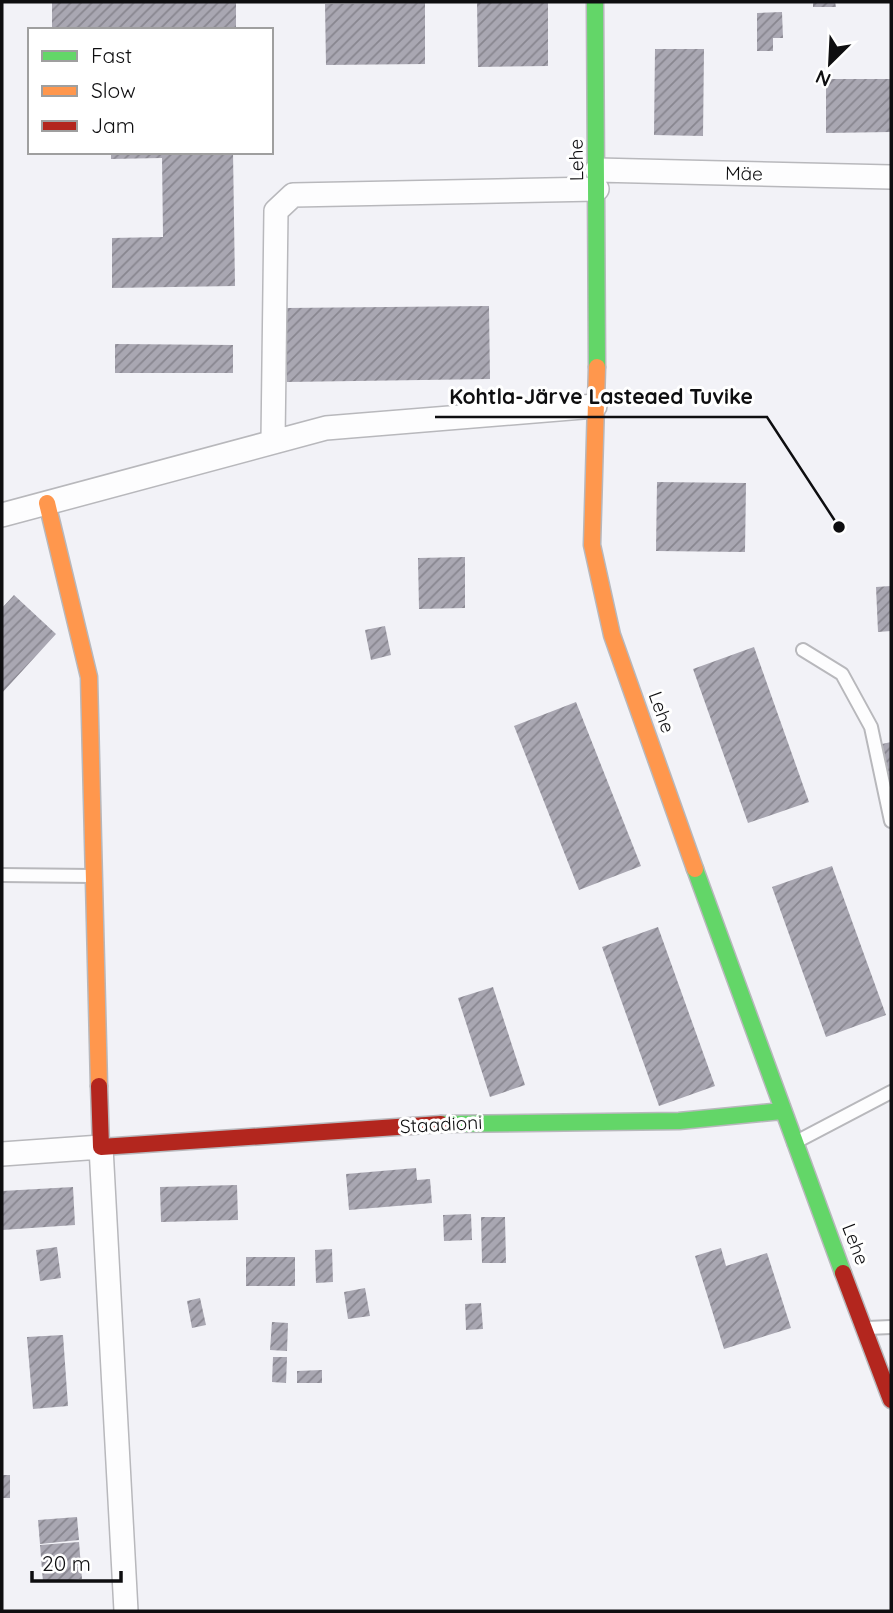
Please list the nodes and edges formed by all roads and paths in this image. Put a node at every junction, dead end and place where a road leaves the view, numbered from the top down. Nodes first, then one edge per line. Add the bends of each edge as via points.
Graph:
1 (595, 2) edge
2 (891, 177) edge
3 (597, 180) junction
4 (596, 406) junction
5 (273, 442) junction
6 (47, 503) junction
7 (2, 515) edge
8 (803, 649) dead end
9 (891, 821) edge
10 (2, 875) edge
11 (94, 876) junction
12 (891, 1092) edge
13 (782, 1111) junction
14 (793, 1143) junction
15 (101, 1147) junction
16 (2, 1154) edge
17 (891, 1327) edge
18 (866, 1328) junction
19 (891, 1400) edge
20 (126, 1611) edge

1 - 3 street, Lehe
2 - 3 street, Mäe
3 - 4 street, Lehe
3 - 5 street, Mäe via 293,195 276,211
4 - 5 street via 326,428
4 - 13 street, Lehe via 592,545 612,635
5 - 6 street
6 - 7 street
6 - 11 street via 89,677
8 - 9 lane via 842,674 871,727
10 - 11 lane
11 - 15 street
12 - 14 lane
13 - 14 street, Lehe
13 - 15 street, Staadioni via 679,1121 464,1122
14 - 18 street, Lehe
15 - 16 street, Staadioni
15 - 20 street
17 - 18 lane
18 - 19 street, Lehe

